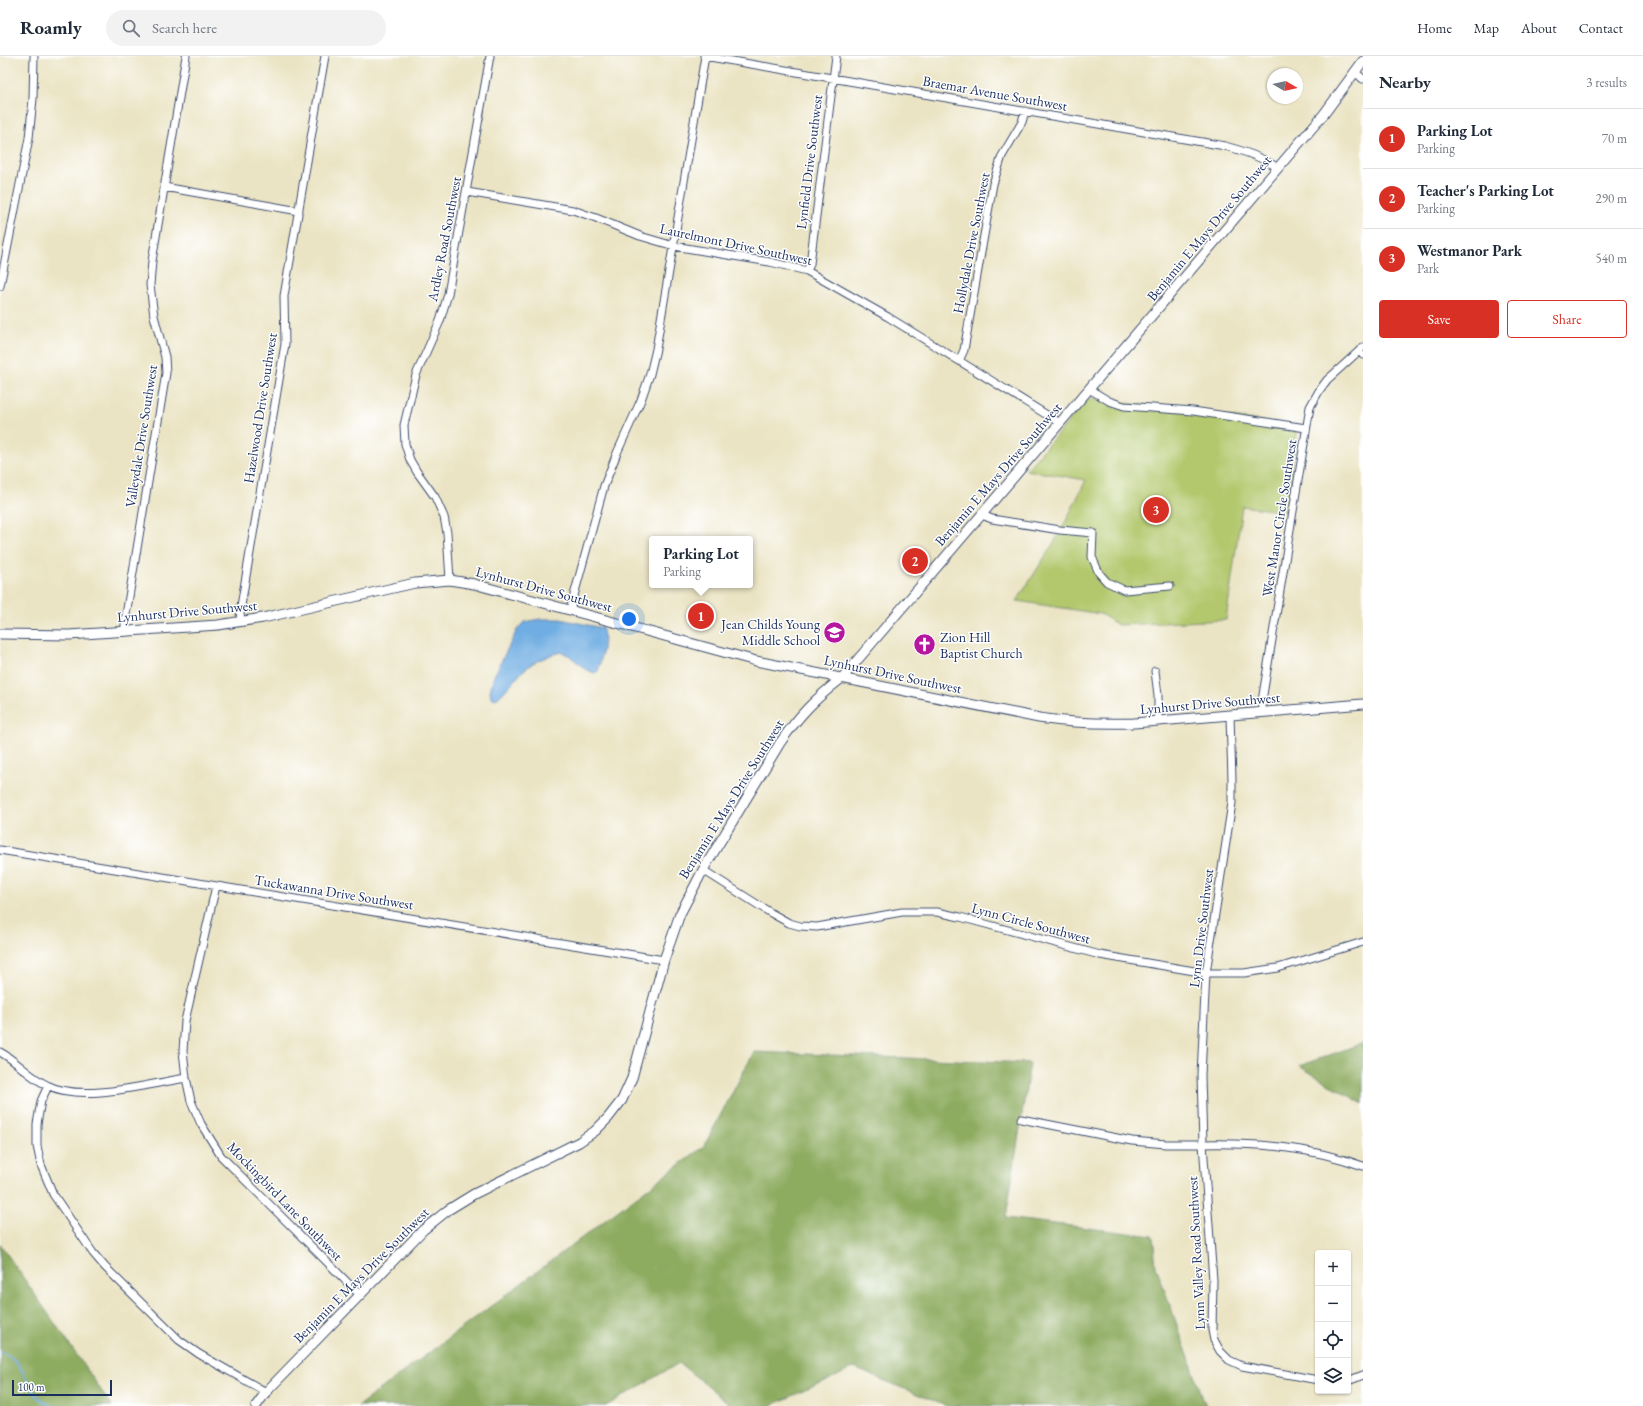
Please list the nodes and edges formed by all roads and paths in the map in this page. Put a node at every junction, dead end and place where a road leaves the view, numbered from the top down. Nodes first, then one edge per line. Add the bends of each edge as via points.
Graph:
1 (34, 56) edge
2 (186, 56) edge
3 (325, 56) edge
4 (490, 56) edge
5 (705, 56) edge
6 (836, 56) edge
7 (1363, 61) edge
8 (1355, 72) junction
9 (833, 78) junction
10 (1363, 79) edge
11 (1025, 111) junction
12 (1278, 168) junction
13 (164, 187) junction
14 (467, 192) junction
15 (299, 211) junction
16 (674, 246) junction
17 (807, 271) junction
18 (0, 286) edge
19 (1362, 351) edge
20 (959, 361) junction
21 (1089, 389) junction
22 (1060, 423) junction
23 (1306, 428) junction
24 (982, 514) junction
25 (450, 580) junction
26 (1170, 586) dead end
27 (570, 610) junction
28 (241, 622) junction
29 (125, 632) junction
30 (0, 634) edge
31 (1155, 671) dead end
32 (842, 678) junction
33 (1363, 704) edge
34 (1262, 713) junction
35 (1230, 715) junction
36 (1158, 721) junction
37 (0, 850) edge
38 (703, 870) junction
39 (216, 886) junction
40 (1363, 942) edge
41 (664, 960) junction
42 (1206, 973) junction
43 (0, 1052) edge
44 (186, 1078) junction
45 (48, 1086) junction
46 (1022, 1119) dead end
47 (1204, 1144) junction
48 (1363, 1166) edge
49 (360, 1295) junction
50 (1363, 1375) edge
51 (1315, 1379) edge
52 (1351, 1380) edge
53 (266, 1392) junction
54 (256, 1406) edge

1 - 18 street via 29,138
2 - 13 street, Valleydale Drive Southwest
3 - 15 street, Hazelwood Drive Southwest
4 - 14 street, Ardley Road Southwest
5 - 9 street, Braemar Avenue Southwest
5 - 16 street
6 - 9 street, Lynfield Drive Southwest
7 - 8 street, Benjamin E Mays Drive Southwest
8 - 10 street
8 - 12 street, Benjamin E Mays Drive Southwest via 1324,114
9 - 11 street, Braemar Avenue Southwest
9 - 17 street, Lynfield Drive Southwest via 810,264
11 - 12 street, Braemar Avenue Southwest via 1225,146 1244,151
11 - 20 street, Hollydale Drive Southwest via 1022,122 1002,156 992,184 964,350
12 - 21 street, Benjamin E Mays Drive Southwest
13 - 15 street
13 - 29 street, Valleydale Drive Southwest via 150,285 166,373
14 - 16 street, Laurelmont Drive Southwest via 573,210
14 - 25 street, Ardley Road Southwest via 448,294 440,321 416,375 404,425 405,444 410,460 435,497 444,517
15 - 28 street, Hazelwood Drive Southwest via 284,296 285,344 240,612
16 - 17 street, Laurelmont Drive Southwest via 770,262
16 - 27 street via 650,374 604,486
17 - 20 street, Laurelmont Drive Southwest
19 - 23 street via 1319,391 1310,407
20 - 22 street, Laurelmont Drive Southwest
21 - 22 street, Benjamin E Mays Drive Southwest
21 - 23 street, West Manor Circle Southwest via 1109,401 1124,406 1193,411
22 - 24 street, Benjamin E Mays Drive Southwest
23 - 34 street, West Manor Circle Southwest
24 - 26 street via 992,519 1092,533 1092,557 1099,573 1107,582 1124,590
24 - 32 street, Benjamin E Mays Drive Southwest
25 - 27 street, Lynhurst Drive Southwest
25 - 28 street, Lynhurst Drive Southwest via 415,583
27 - 32 street, Lynhurst Drive Southwest via 756,661
28 - 29 street, Lynhurst Drive Southwest
29 - 30 street, Lynhurst Drive Southwest via 70,635
31 - 36 street
32 - 36 street, Lynhurst Drive Southwest via 1071,723
32 - 38 street, Benjamin E Mays Drive Southwest via 811,704 793,724
33 - 34 street, Lynhurst Drive Southwest
34 - 35 street, Lynhurst Drive Southwest
35 - 36 street, Lynhurst Drive Southwest
35 - 42 street, Lynn Drive Southwest via 1232,803
37 - 39 street, Tuckawanna Drive Southwest
38 - 41 street, Benjamin E Mays Drive Southwest via 680,914
38 - 42 street, Lynn Circle Southwest via 789,923 800,926 817,927 902,912 937,912 1100,955
39 - 41 street, Tuckawanna Drive Southwest
39 - 44 street, Mockingbird Lane Southwest via 185,1021 183,1051
40 - 42 street, Lynn Circle Southwest via 1278,968 1244,974
41 - 49 street, Benjamin E Mays Drive Southwest via 632,1078 622,1100 608,1118 579,1142 474,1194 448,1210 423,1230
42 - 47 street, Lynn Drive Southwest via 1201,1076
43 - 45 street
44 - 45 street via 97,1093 70,1092
44 - 49 street, Mockingbird Lane Southwest via 191,1101 199,1120 221,1156
45 - 53 street via 41,1101 37,1124 37,1146 41,1165 53,1194 93,1253 179,1340
46 - 47 street via 1132,1141
47 - 48 street via 1255,1144 1298,1149 1335,1156
47 - 51 street, Lynn Valley Road Southwest via 1213,1280 1214,1340 1229,1360 1242,1366
49 - 53 street, Benjamin E Mays Drive Southwest
50 - 52 street
53 - 54 street, Benjamin E Mays Drive Southwest

